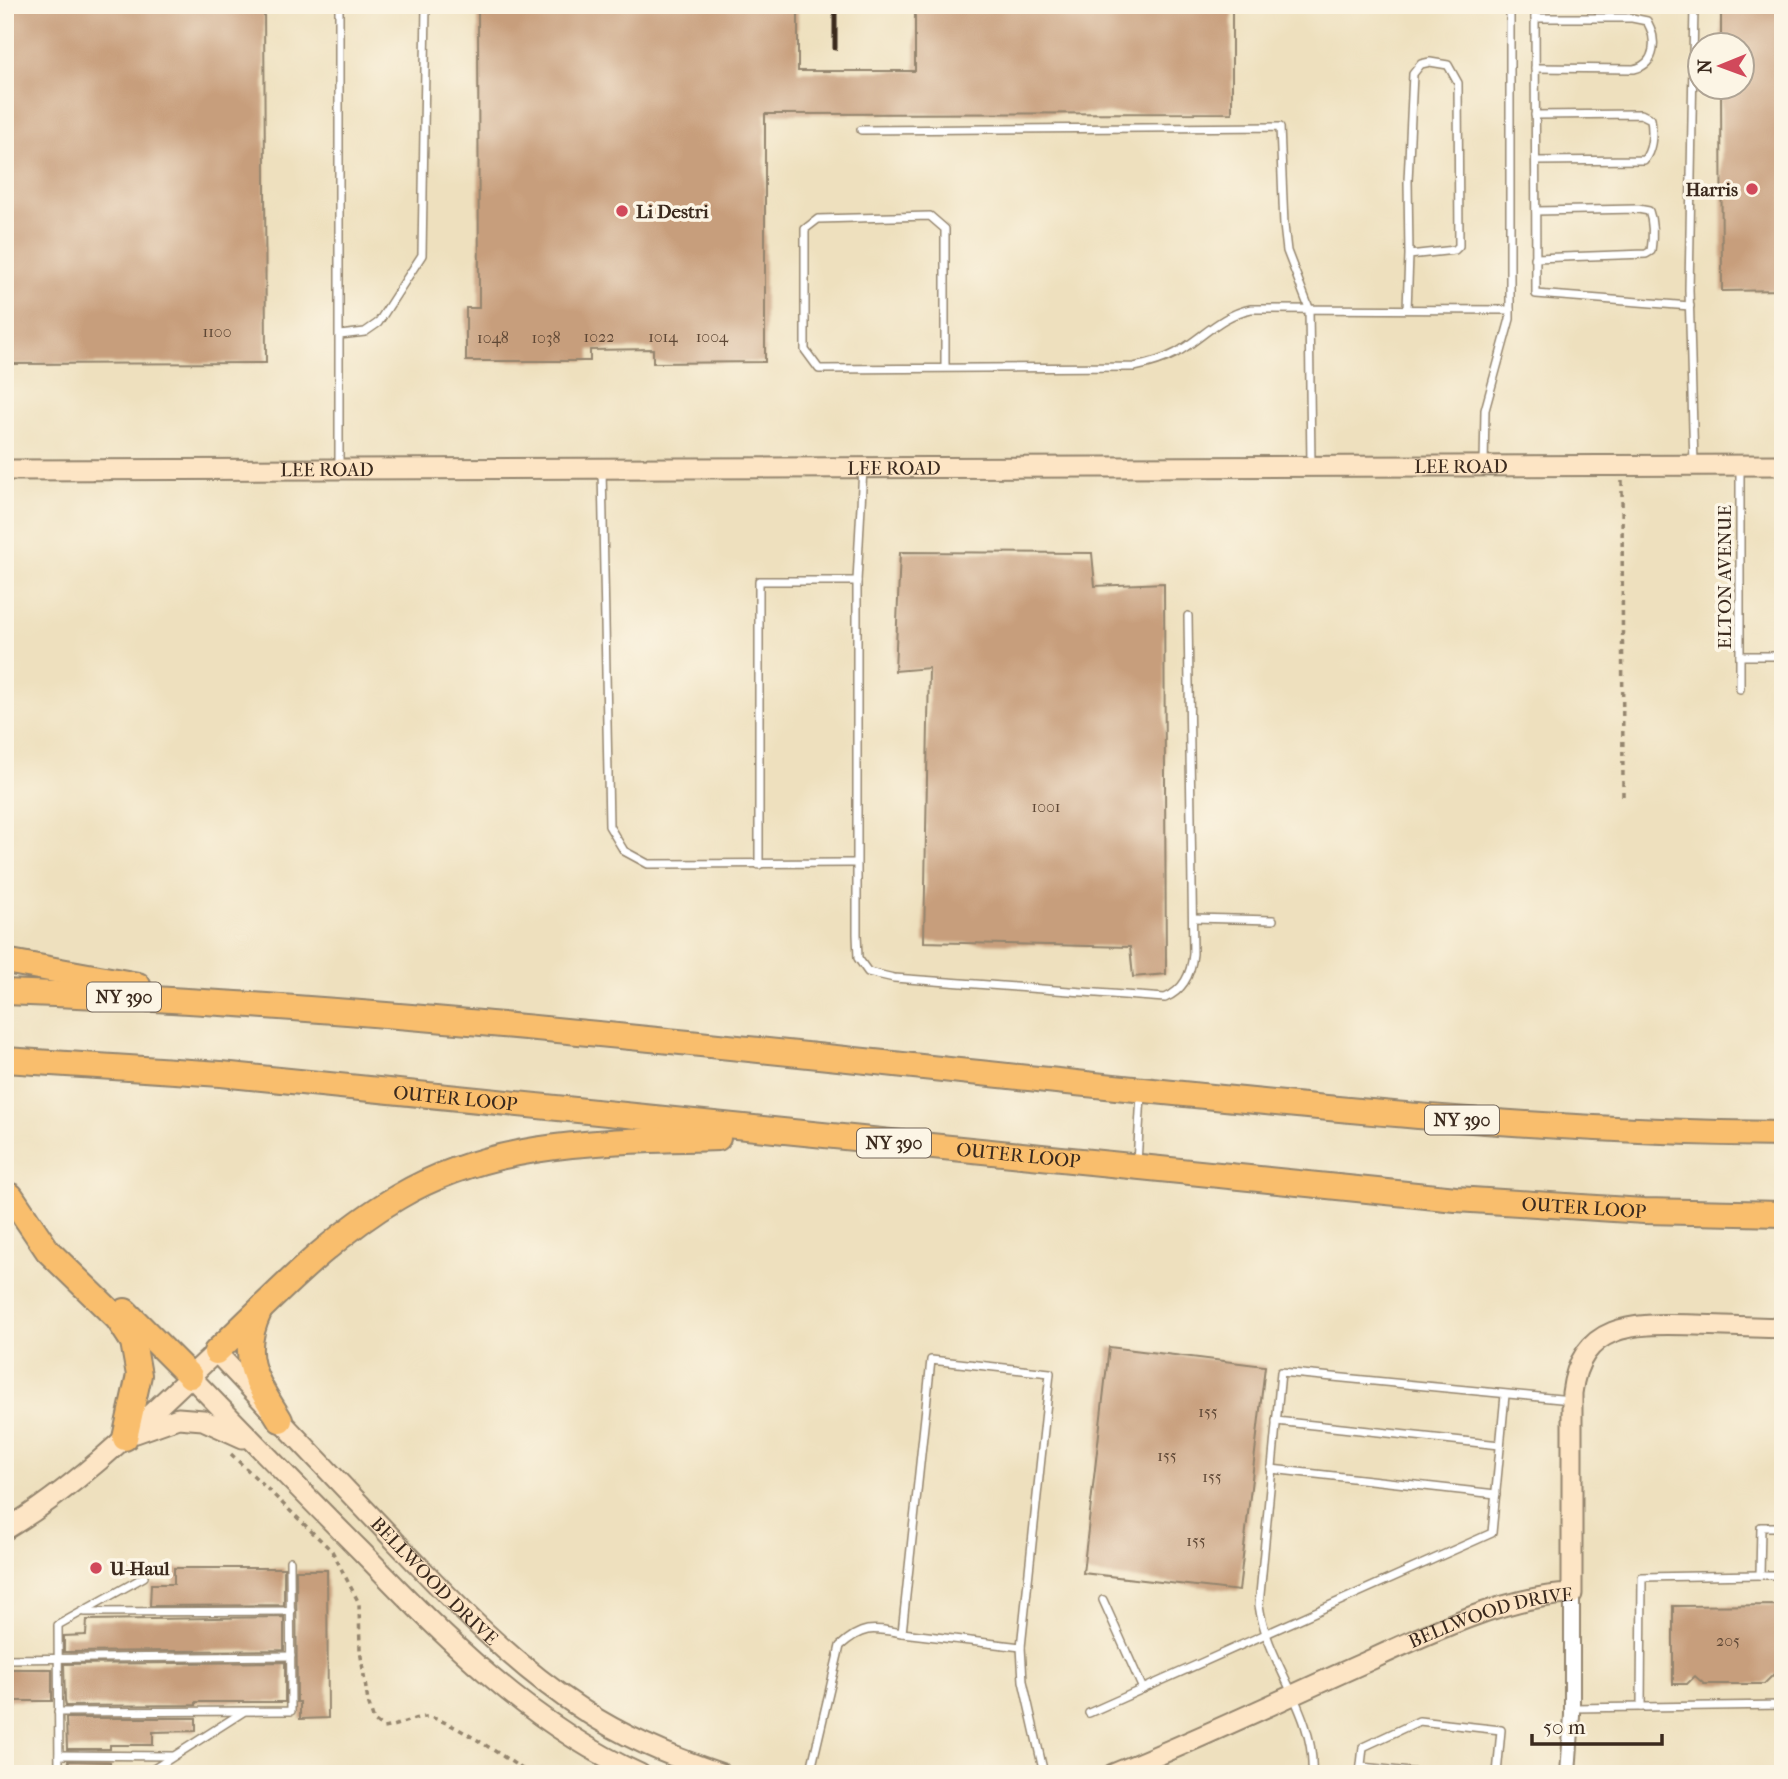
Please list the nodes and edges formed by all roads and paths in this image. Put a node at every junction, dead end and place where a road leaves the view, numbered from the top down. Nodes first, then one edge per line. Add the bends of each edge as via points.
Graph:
1 (339, 5) edge
2 (426, 5) edge
3 (1510, 5) edge
4 (1535, 5) edge
5 (1694, 5) edge
6 (1535, 18) junction
7 (1535, 68) junction
8 (1535, 115) junction
9 (861, 130) dead end
10 (1535, 161) junction
11 (1535, 211) junction
12 (1409, 255) junction
13 (1535, 258) junction
14 (1690, 306) junction
15 (1309, 308) junction
16 (1407, 309) junction
17 (1510, 310) junction
18 (340, 335) junction
19 (945, 368) junction
20 (1622, 465) junction
21 (1693, 465) junction
22 (1740, 465) junction
23 (1783, 465) edge
24 (1311, 466) junction
25 (1484, 466) junction
26 (863, 467) junction
27 (602, 468) junction
28 (339, 469) junction
29 (5, 470) edge
30 (857, 582) junction
31 (1188, 616) dead end
32 (1740, 656) junction
33 (1783, 656) edge
34 (1740, 689) dead end
35 (1623, 798) dead end
36 (856, 863) junction
37 (759, 865) junction
38 (1193, 918) junction
39 (1273, 920) dead end
40 (5, 961) edge
41 (5, 992) edge
42 (242, 1004) junction
43 (5, 1060) edge
44 (1141, 1090) junction
45 (1783, 1134) edge
46 (846, 1138) junction
47 (1137, 1168) junction
48 (8, 1194) edge
49 (1783, 1214) edge
50 (259, 1311) junction
51 (1783, 1328) edge
52 (216, 1352) junction
53 (190, 1376) junction
54 (1505, 1395) junction
55 (1572, 1400) junction
56 (280, 1420) junction
57 (1276, 1421) junction
58 (125, 1438) junction
59 (257, 1445) junction
60 (1500, 1445) junction
61 (231, 1454) dead end
62 (1271, 1469) junction
63 (1496, 1494) junction
64 (1783, 1527) edge
65 (5, 1530) edge
66 (290, 1561) dead end
67 (1760, 1575) junction
68 (1783, 1575) edge
69 (144, 1577) dead end
70 (1572, 1594) junction
71 (1103, 1600) dead end
72 (290, 1611) junction
73 (81, 1612) junction
74 (902, 1633) junction
75 (1266, 1634) junction
76 (1021, 1647) junction
77 (291, 1656) junction
78 (58, 1658) junction
79 (5, 1659) edge
80 (1143, 1689) junction
81 (1292, 1695) junction
82 (1783, 1705) edge
83 (1641, 1707) junction
84 (1572, 1708) junction
85 (245, 1711) junction
86 (58, 1712) junction
87 (1089, 1713) dead end
88 (59, 1755) junction
89 (173, 1756) junction
90 (1361, 1770) edge
91 (59, 1774) edge
92 (146, 1774) edge
93 (530, 1774) edge
94 (639, 1774) edge
95 (722, 1774) edge
96 (810, 1774) edge
97 (1044, 1774) edge
98 (1113, 1774) edge
99 (1312, 1774) edge
100 (1429, 1774) edge
101 (1497, 1774) edge
102 (1568, 1774) edge

1 - 18 lane
2 - 18 lane via 422,255 378,323 365,332
3 - 17 lane
4 - 6 lane
5 - 14 lane
6 - 7 lane
6 - 7 lane via 1647,21 1653,31 1653,49 1650,60 1634,69
7 - 8 lane
8 - 10 lane
8 - 10 lane via 1640,114 1651,119 1653,133 1644,160
9 - 15 lane via 1280,127 1287,251
10 - 11 lane
11 - 13 lane
11 - 13 lane via 1638,208 1649,211 1653,241 1646,254
12 - 12 lane via 1413,74 1422,64 1441,63 1448,65 1458,83 1459,246
12 - 16 lane
13 - 14 lane via 1536,294
14 - 21 lane
15 - 16 lane
15 - 19 lane via 1240,311 1176,353 1134,367
15 - 24 lane
16 - 17 lane
17 - 25 lane via 1485,410
18 - 28 lane
19 - 19 lane via 819,369 805,350 805,229 818,219 930,216 945,229
20 - 21 street, LEE ROAD
20 - 25 street, LEE ROAD
20 - 35 path
21 - 22 street, LEE ROAD
22 - 23 street, LEE ROAD
22 - 32 lane, ELTON AVENUE
24 - 25 street, LEE ROAD
24 - 26 street, LEE ROAD
26 - 27 street, LEE ROAD
26 - 30 lane
27 - 28 street, LEE ROAD
27 - 37 lane via 608,826 624,852 648,864
28 - 29 street, LEE ROAD
30 - 36 lane
30 - 37 lane via 759,582
31 - 38 lane
32 - 33 lane
32 - 34 lane, ELTON AVENUE
36 - 37 lane
36 - 38 lane via 858,958 868,972 894,978 1165,998 1177,993 1192,969
38 - 39 lane
40 - 42 highway
41 - 42 highway, NY 390
42 - 44 highway, NY 390 via 492,1023
43 - 46 highway, OUTER LOOP / NY 390 via 221,1074
44 - 45 highway, NY 390 via 1525,1125
44 - 47 lane
46 - 47 highway, OUTER LOOP / NY 390
46 - 50 highway via 594,1142 474,1163 410,1190 373,1213 328,1247
47 - 49 highway, OUTER LOOP / NY 390 via 1506,1203
48 - 53 highway
48 - 58 highway via 48,1251 118,1319 132,1342 139,1375
50 - 52 highway
50 - 56 highway via 249,1342 251,1369
51 - 55 street, BELLWOOD DRIVE via 1646,1324 1622,1328 1598,1340 1584,1356
52 - 53 street
52 - 56 street, BELLWOOD DRIVE
53 - 58 street
53 - 59 street, BELLWOOD DRIVE
54 - 55 lane
54 - 57 lane via 1281,1372
54 - 60 lane
55 - 70 street, BELLWOOD DRIVE
56 - 95 street, BELLWOOD DRIVE via 463,1612 535,1676 611,1727
57 - 60 lane
57 - 62 lane
58 - 59 street via 178,1418 203,1420
58 - 65 street via 57,1495
59 - 94 street, BELLWOOD DRIVE via 495,1681 562,1731
60 - 63 lane
61 - 93 path via 332,1551 359,1603 360,1650 374,1721 383,1728 426,1717 453,1725
62 - 63 lane
62 - 75 lane via 1259,1595
63 - 75 lane via 1492,1533
64 - 67 lane via 1761,1527
66 - 72 lane
67 - 68 lane
67 - 83 lane via 1642,1577
69 - 73 lane
70 - 81 street, BELLWOOD DRIVE via 1537,1597 1457,1623
70 - 84 street
71 - 80 lane
72 - 73 lane
72 - 77 lane
73 - 78 lane via 58,1625
74 - 76 lane
74 - 76 lane via 931,1360 1050,1373
74 - 96 lane via 855,1632 840,1646
75 - 80 lane
75 - 81 lane
76 - 97 lane via 1023,1681
77 - 78 lane
77 - 85 lane via 291,1711
78 - 79 lane
78 - 86 lane
80 - 87 lane
81 - 98 street, BELLWOOD DRIVE
81 - 99 lane via 1312,1745
82 - 83 lane
83 - 84 lane
84 - 102 street
85 - 86 lane
85 - 89 lane
86 - 88 lane
88 - 89 lane
88 - 91 lane
89 - 92 lane
90 - 100 lane
90 - 101 lane via 1363,1747 1419,1721 1501,1730

